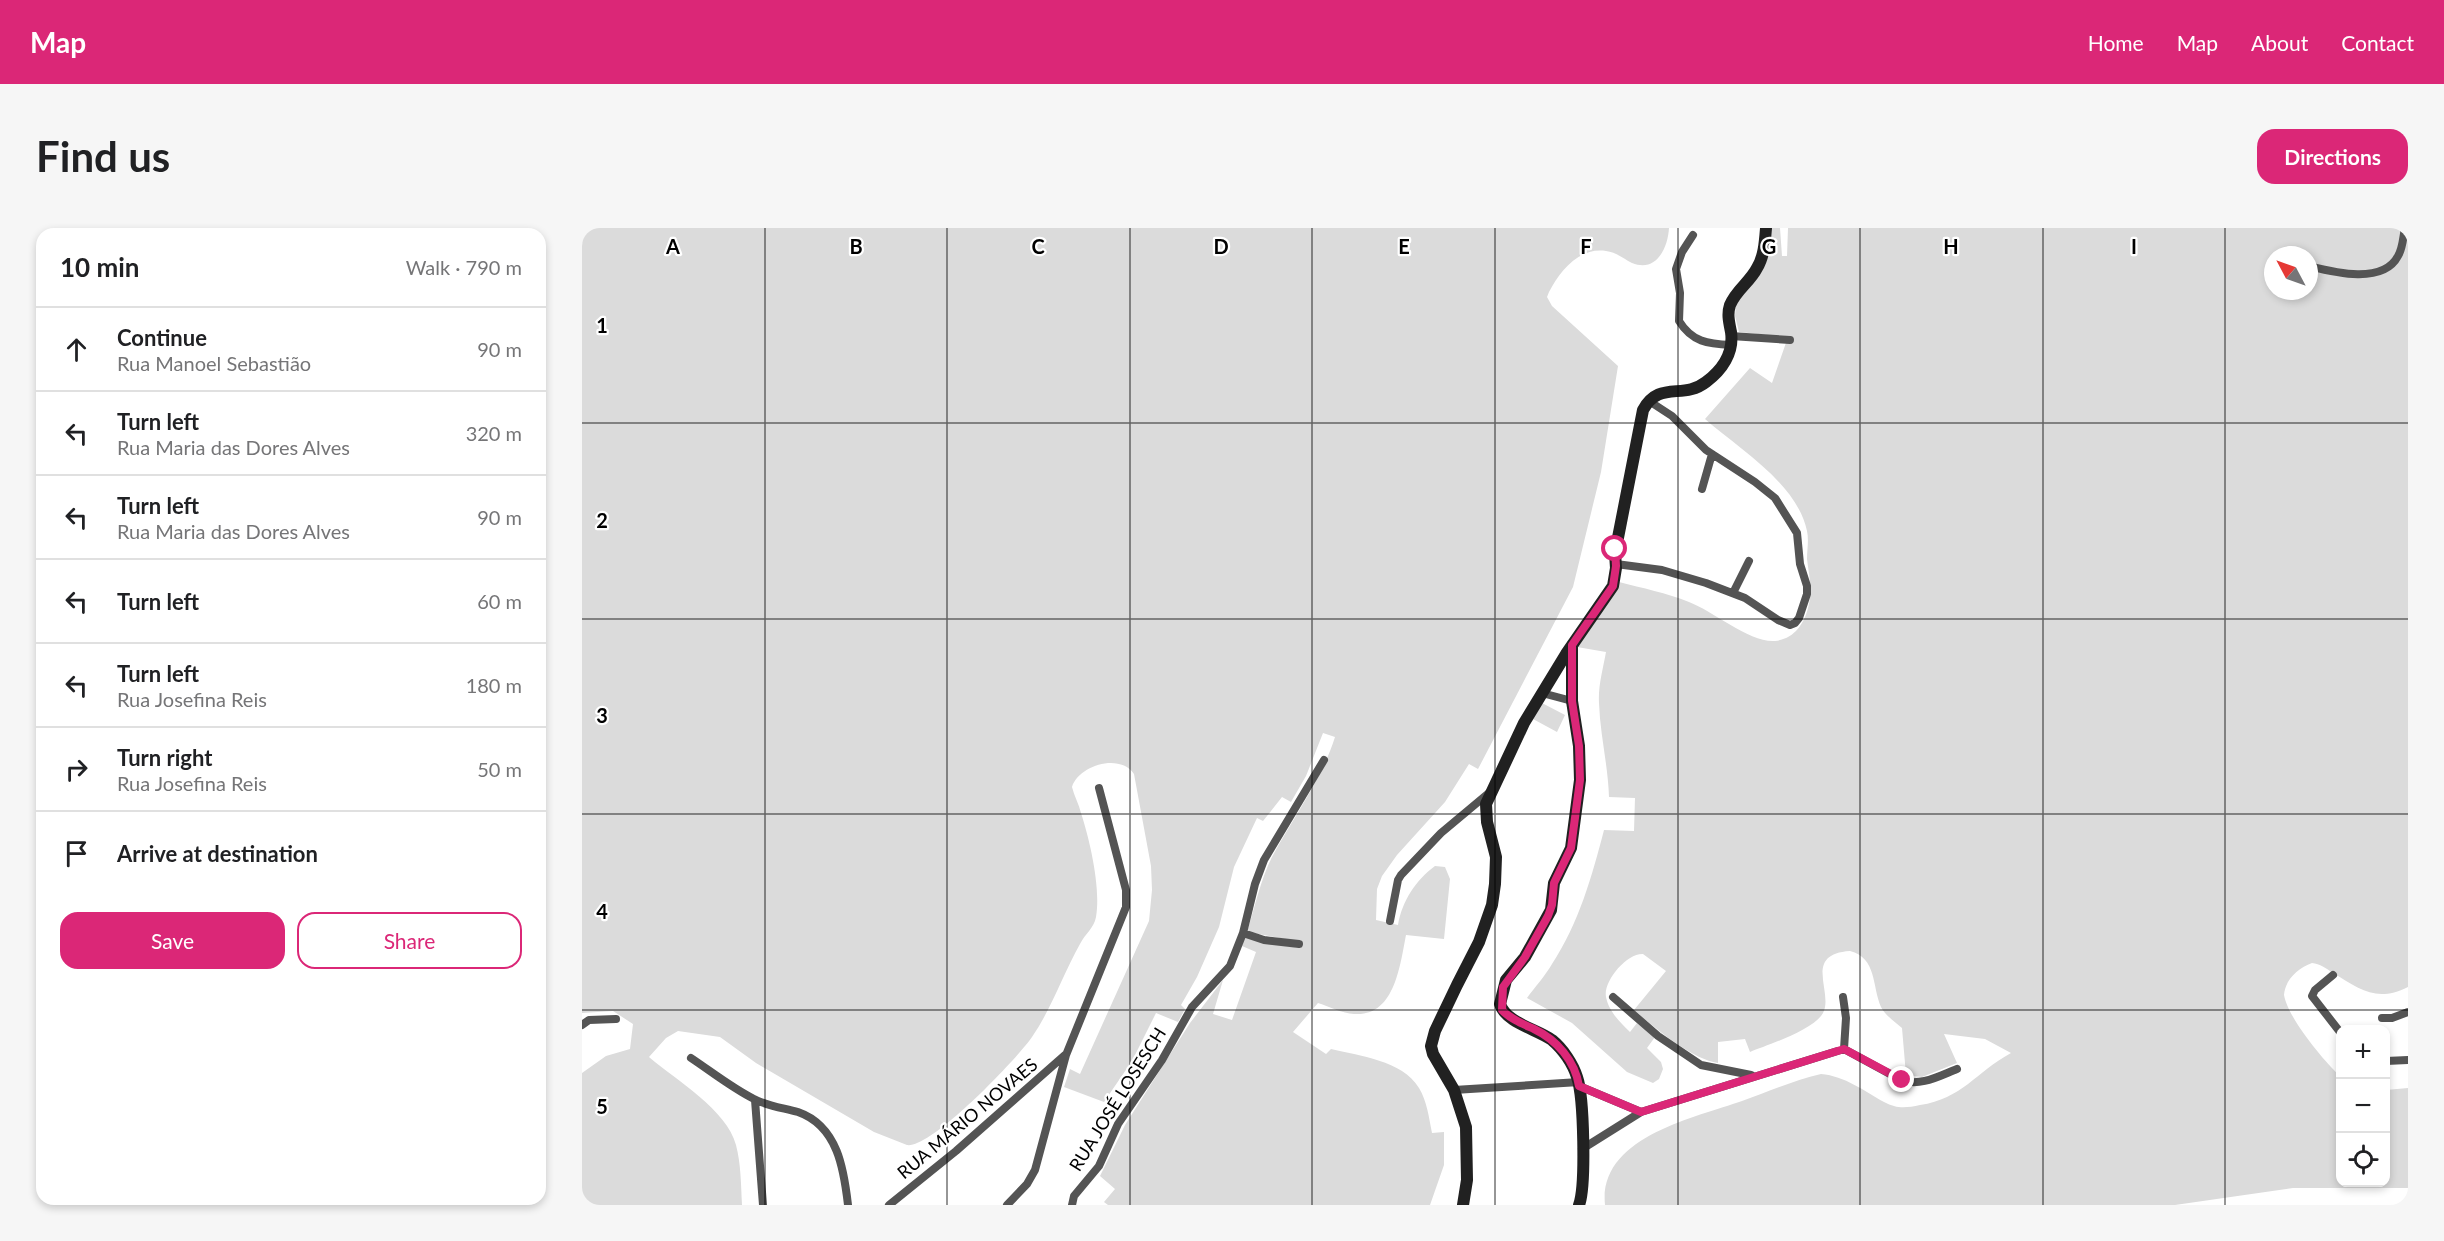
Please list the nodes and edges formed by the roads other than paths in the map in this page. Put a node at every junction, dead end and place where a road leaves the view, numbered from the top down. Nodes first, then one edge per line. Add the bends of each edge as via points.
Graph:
1 (1766, 228) edge
2 (2405, 228) edge
3 (1693, 235) dead end
4 (2318, 268) edge
5 (1790, 340) dead end
6 (1731, 341) junction
7 (1649, 401) junction
8 (1712, 454) junction
9 (1702, 489) dead end
10 (1749, 561) dead end
11 (1616, 564) junction
12 (1732, 592) junction
13 (1572, 645) junction
14 (1542, 693) junction
15 (1572, 701) junction
16 (1323, 760) dead end
17 (1099, 788) dead end
18 (1490, 791) junction
19 (1390, 921) dead end
20 (1243, 933) junction
21 (1299, 944) dead end
22 (2333, 975) dead end
23 (1613, 997) dead end
24 (1843, 997) dead end
25 (2408, 1012) edge
26 (2382, 1018) dead end
27 (616, 1019) dead end
28 (582, 1025) edge
29 (2336, 1027) edge
30 (1844, 1049) junction
31 (1066, 1054) junction
32 (691, 1058) dead end
33 (2408, 1060) edge
34 (2390, 1061) edge
35 (1957, 1069) dead end
36 (1754, 1076) junction
37 (1579, 1084) junction
38 (1454, 1090) junction
39 (755, 1100) junction
40 (1641, 1112) junction
41 (1582, 1149) junction
42 (764, 1205) edge
43 (848, 1205) edge
44 (889, 1205) edge
45 (1008, 1205) edge
46 (1072, 1205) edge
47 (1463, 1205) edge
48 (1579, 1205) edge

1 - 6 street via 1759,266 1730,306
2 - 4 street via 2398,257 2385,269 2348,275
3 - 6 street via 1676,269 1679,321 1702,343
5 - 6 street
6 - 7 street via 1724,364 1704,384 1689,391 1660,392
7 - 8 street
7 - 11 street via 1642,414 1615,552
8 - 9 street
8 - 12 street via 1774,498 1797,533 1808,590 1799,618 1792,625
10 - 12 street
11 - 12 street via 1662,570
11 - 13 street via 1613,586
13 - 14 street
13 - 15 street
14 - 15 street
14 - 18 street
15 - 37 street via 1580,780 1571,848 1554,883 1551,910 1525,957 1506,981 1500,1004 1505,1014 1559,1047
16 - 20 street, RUA JOSÉ LOSESCH via 1264,860
17 - 31 street via 1127,903
18 - 19 street via 1401,874
18 - 38 street via 1485,813 1496,857 1492,905 1432,1042 1433,1054
20 - 21 street
20 - 46 street, RUA JOSÉ LOSESCH via 1230,966 1192,1007
22 - 29 street via 2315,990 2313,998
23 - 36 street via 1658,1036 1701,1065
24 - 30 street
25 - 26 street
27 - 28 street via 590,1020
30 - 35 street via 1911,1083
30 - 36 street
31 - 44 street, RUA MÁRIO NOVAES
31 - 45 street via 1035,1170
32 - 39 street
33 - 34 street
36 - 40 street
37 - 38 street
37 - 40 street
37 - 41 street
38 - 47 street via 1467,1136
39 - 42 street
39 - 43 street via 802,1114 824,1130 844,1168
40 - 41 street
41 - 48 street

